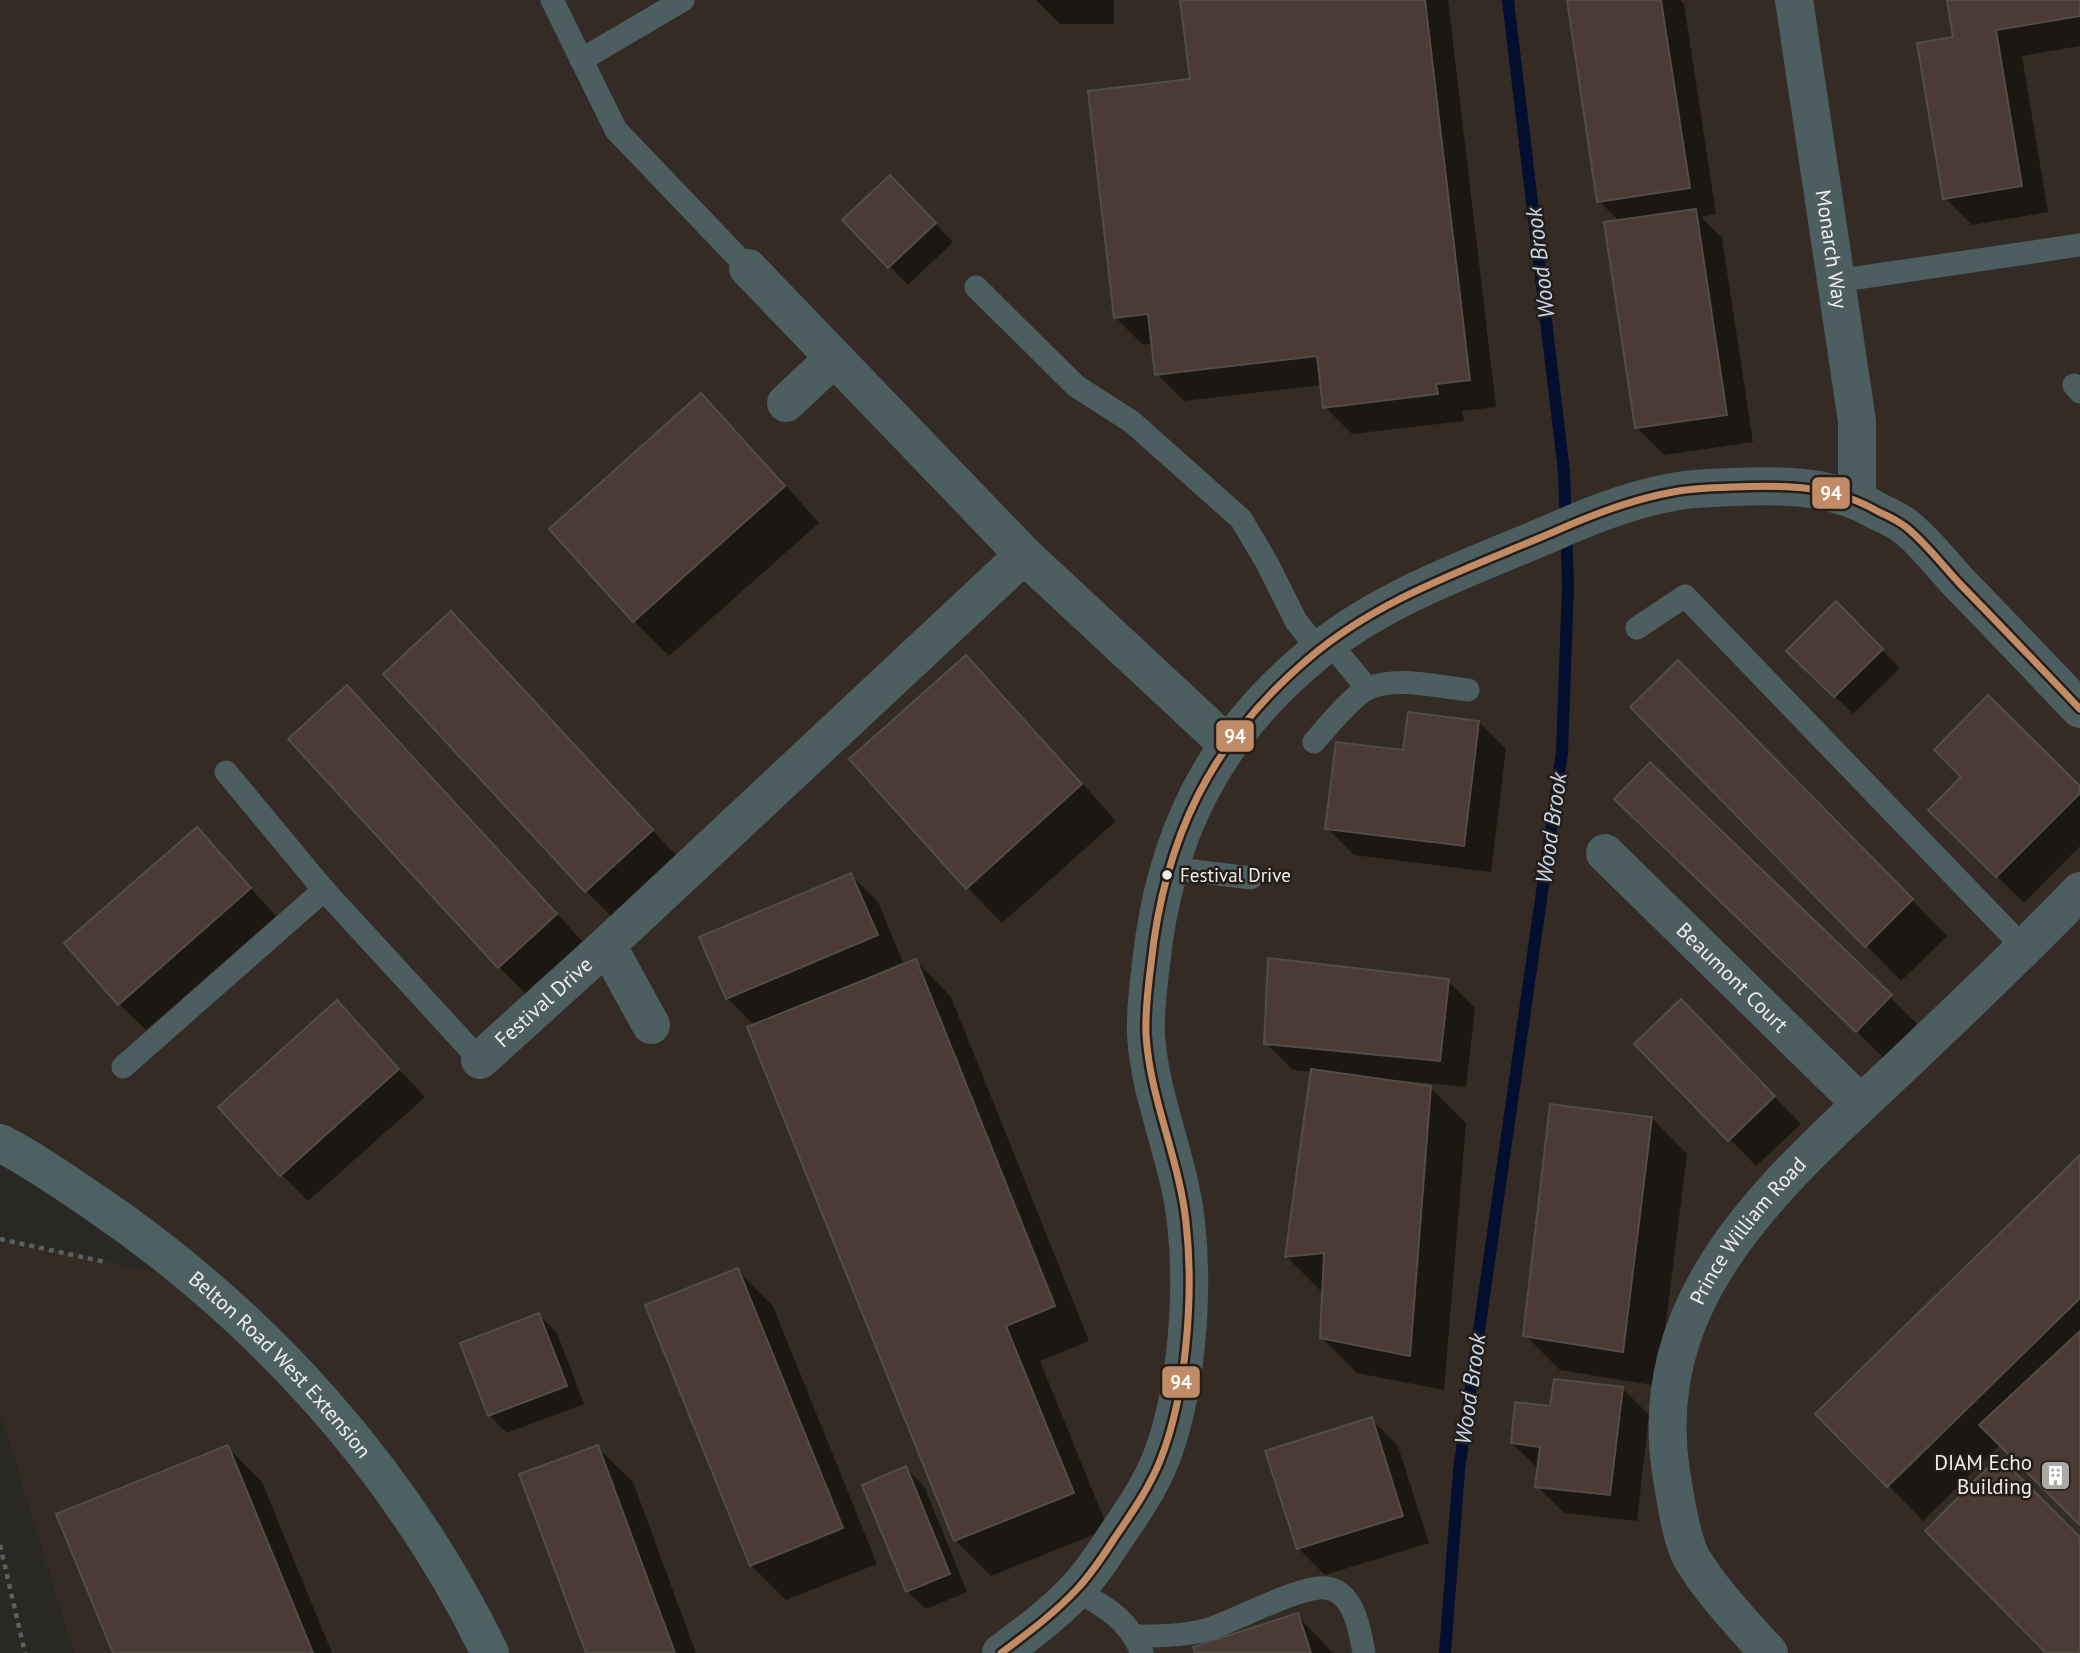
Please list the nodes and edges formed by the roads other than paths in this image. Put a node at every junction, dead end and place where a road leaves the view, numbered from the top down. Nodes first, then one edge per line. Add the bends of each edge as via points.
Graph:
1 (552, 0) edge
2 (683, 0) edge
3 (1794, 0) edge
4 (581, 60) junction
5 (2080, 245) edge
6 (748, 268) joint
7 (1836, 281) junction
8 (976, 287) dead end
9 (833, 359) junction
10 (786, 403) dead end
11 (1857, 499) junction
12 (1024, 555) junction
13 (1637, 628) dead end
14 (1325, 646) junction
15 (1367, 688) junction
16 (1468, 690) dead end
17 (2080, 709) edge
18 (1314, 742) dead end
19 (1227, 744) junction
20 (226, 772) dead end
21 (1605, 853) dead end
22 (1170, 868) junction
23 (1251, 878) dead end
24 (324, 890) junction
25 (2080, 891) edge
26 (607, 945) junction
27 (2025, 949) junction
28 (651, 1024) dead end
29 (480, 1060) joint
30 (123, 1067) dead end
31 (1861, 1104) junction
32 (0, 1143) edge
33 (1076, 1590) junction
34 (1138, 1644) edge
35 (490, 1653) edge
36 (1001, 1653) edge
37 (1364, 1653) edge
38 (1769, 1653) edge

1 - 4 lane
2 - 4 lane
3 - 7 street, Monarch Way
4 - 6 lane via 616,130
5 - 7 lane
6 - 9 street
7 - 11 street, Monarch Way via 1857,421
8 - 14 lane via 1076,386 1132,422 1241,519 1296,621
9 - 10 street
9 - 12 street
11 - 14 street via 1820,488 1716,488 1673,492 1596,513 1426,585
11 - 17 street via 1905,526
12 - 19 street
12 - 26 street, Festival Drive
13 - 27 lane via 1685,596
14 - 15 lane
14 - 19 street via 1269,696
15 - 16 lane via 1402,682
15 - 18 lane
19 - 22 street via 1179,836
20 - 24 lane
21 - 31 street, Beaumont Court
22 - 23 lane
22 - 33 street via 1153,943 1146,1034 1186,1224 1188,1320 1183,1363 1161,1458 1143,1497
24 - 29 lane
24 - 30 lane
25 - 27 street, Prince William Road
26 - 28 street, Festival Drive
26 - 29 street, Festival Drive
27 - 31 street, Prince William Road
31 - 38 street, Prince William Road via 1741,1227 1713,1269 1674,1358 1667,1407 1668,1452 1690,1555 1724,1606
32 - 35 street, Belton Road West Extension via 131,1227 280,1356 345,1427 396,1493 442,1563
33 - 34 lane via 1113,1611
33 - 36 street
34 - 37 lane via 1208,1629 1304,1591 1327,1588 1347,1600

